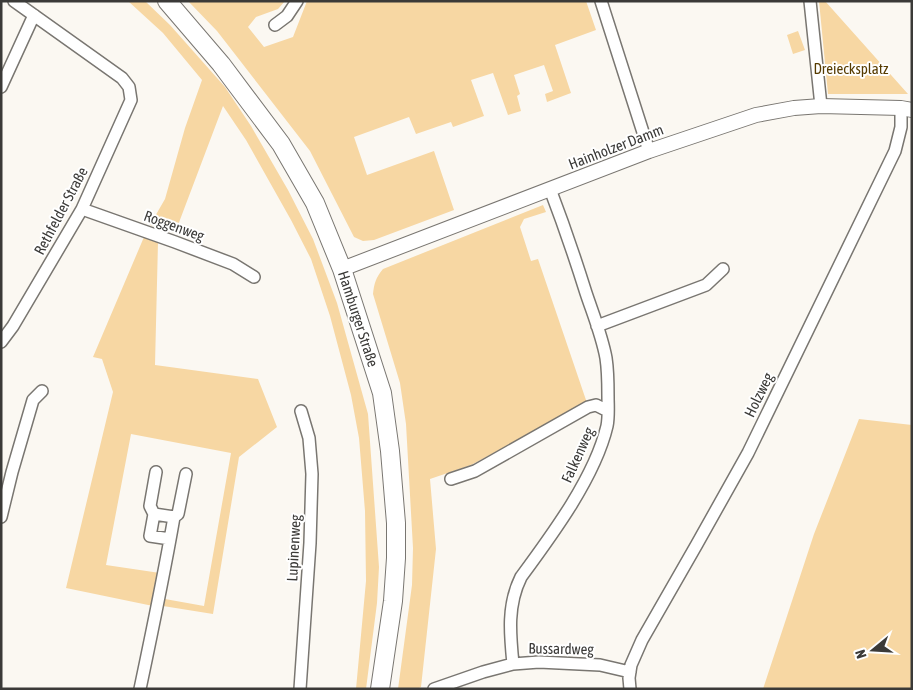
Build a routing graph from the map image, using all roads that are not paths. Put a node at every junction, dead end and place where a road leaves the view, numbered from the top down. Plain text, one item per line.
1 (14, 1) edge
2 (167, 1) edge
3 (297, 1) edge
4 (601, 1) edge
5 (810, 1) edge
6 (34, 15) junction
7 (275, 25) dead end
8 (1, 87) edge
9 (821, 106) junction
10 (906, 109) edge
11 (649, 151) junction
12 (550, 189) junction
13 (82, 209) junction
14 (342, 268) junction
15 (723, 269) dead end
16 (254, 278) dead end
17 (597, 326) junction
18 (1, 342) edge
19 (42, 391) dead end
20 (300, 411) dead end
21 (608, 411) junction
22 (1, 464) edge
23 (12, 472) junction
24 (156, 472) dead end
25 (186, 474) dead end
26 (452, 479) dead end
27 (154, 514) junction
28 (1, 517) edge
29 (174, 517) junction
30 (170, 539) junction
31 (513, 664) junction
32 (630, 672) junction
33 (140, 689) edge
34 (300, 689) edge
35 (380, 689) edge
36 (434, 689) edge
37 (630, 689) edge

1 - 6 street
2 - 14 main road, Hamburger Straße
3 - 7 street
4 - 11 street
5 - 9 street
6 - 8 street
6 - 13 street, Rethfelder Straße
9 - 10 street, Hainholzer Damm
9 - 11 street, Hainholzer Damm
10 - 32 street, Holzweg
11 - 12 street, Hainholzer Damm
12 - 14 street, Hainholzer Damm
12 - 17 street, Falkenweg
13 - 16 street, Roggenweg
13 - 18 street, Rethfelder Straße
14 - 35 main road, Hamburger Straße
15 - 17 street
17 - 21 street, Falkenweg
19 - 23 street
20 - 34 street, Lupinenweg
21 - 26 street
21 - 31 street, Falkenweg
22 - 23 street
23 - 28 street
24 - 27 street
25 - 29 street
27 - 29 street
27 - 30 street
29 - 30 street
30 - 33 street
31 - 32 street, Bussardweg
31 - 36 street, Bussardweg
32 - 37 street, Holzweg

